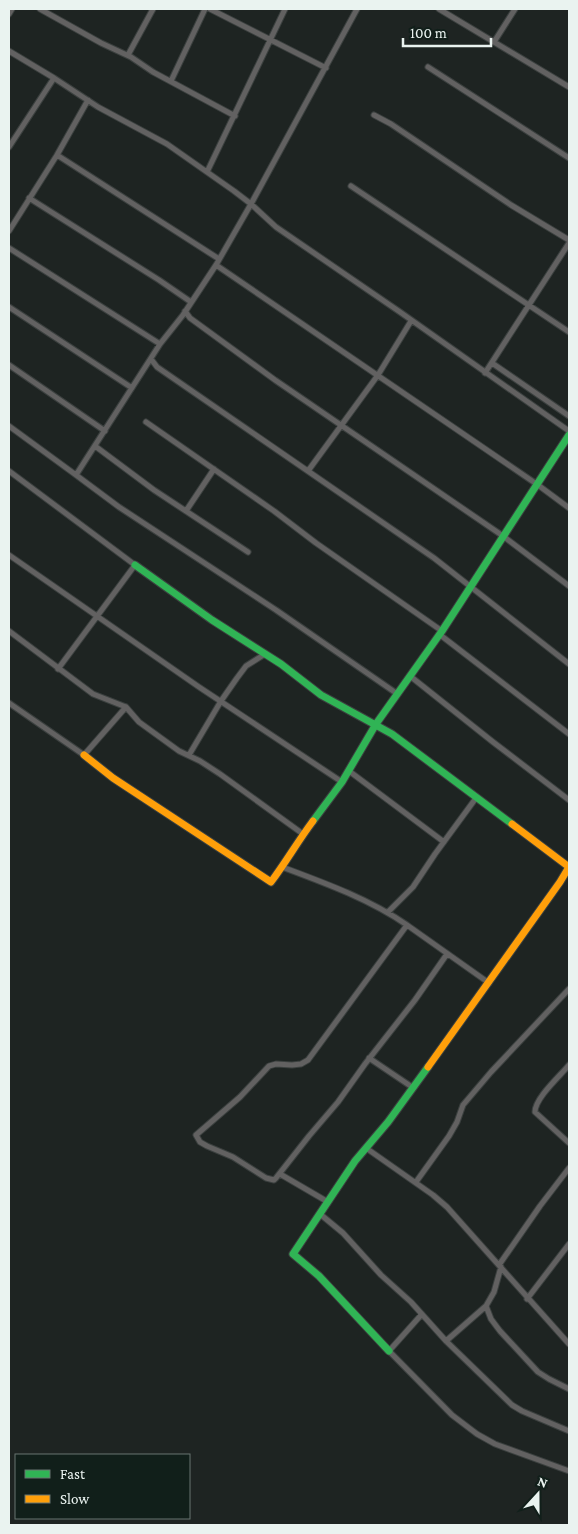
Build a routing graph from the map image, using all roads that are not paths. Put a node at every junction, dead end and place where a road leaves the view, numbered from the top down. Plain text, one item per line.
1 (12, 9) edge
2 (40, 9) edge
3 (153, 9) edge
4 (205, 9) edge
5 (210, 9) edge
6 (285, 9) edge
7 (357, 9) edge
8 (439, 9) edge
9 (515, 9) edge
10 (217, 10) edge
11 (9, 14) edge
12 (270, 39) junction
13 (494, 42) junction
14 (9, 51) edge
15 (128, 55) junction
16 (428, 67) dead end
17 (326, 68) junction
18 (54, 78) junction
19 (171, 81) junction
20 (569, 87) edge
21 (88, 100) junction
22 (374, 115) dead end
23 (235, 116) junction
24 (9, 147) edge
25 (58, 156) junction
26 (569, 158) edge
27 (207, 172) junction
28 (351, 186) dead end
29 (29, 198) junction
30 (251, 204) junction
31 (9, 230) edge
32 (569, 241) edge
33 (9, 248) edge
34 (219, 259) junction
35 (216, 265) junction
36 (191, 302) junction
37 (529, 306) junction
38 (9, 307) edge
39 (185, 311) junction
40 (411, 321) junction
41 (569, 332) edge
42 (160, 344) junction
43 (151, 359) junction
44 (492, 363) junction
45 (9, 365) edge
46 (485, 373) junction
47 (378, 376) junction
48 (132, 388) junction
49 (569, 416) edge
50 (146, 422) dead end
51 (341, 425) junction
52 (9, 426) edge
53 (104, 431) junction
54 (569, 431) edge
55 (569, 435) edge
56 (95, 446) junction
57 (214, 469) junction
58 (9, 471) edge
59 (308, 471) junction
60 (76, 475) junction
61 (538, 484) junction
62 (569, 508) edge
63 (186, 511) junction
64 (503, 536) junction
65 (248, 552) dead end
66 (9, 555) edge
67 (134, 565) junction
68 (470, 585) junction
69 (569, 586) edge
70 (97, 616) junction
71 (9, 631) edge
72 (441, 632) junction
73 (265, 654) junction
74 (569, 664) edge
75 (58, 669) junction
76 (410, 676) junction
77 (396, 694) junction
78 (221, 701) junction
79 (9, 703) edge
80 (126, 707) junction
81 (376, 724) junction
82 (569, 734) edge
83 (84, 755) junction
84 (189, 755) junction
85 (349, 771) junction
86 (342, 782) junction
87 (476, 798) junction
88 (569, 800) edge
89 (303, 834) junction
90 (444, 842) junction
91 (569, 867) edge
92 (282, 868) junction
93 (388, 912) junction
94 (407, 925) junction
95 (447, 954) junction
96 (489, 983) junction
97 (569, 989) edge
98 (369, 1058) junction
99 (569, 1065) edge
100 (412, 1087) junction
101 (569, 1143) edge
102 (366, 1148) junction
103 (569, 1168) edge
104 (280, 1174) junction
105 (416, 1182) junction
106 (328, 1202) junction
107 (320, 1214) junction
108 (569, 1244) edge
109 (500, 1266) junction
110 (527, 1299) junction
111 (486, 1306) junction
112 (422, 1314) junction
113 (446, 1341) junction
114 (569, 1344) edge
115 (389, 1351) junction
116 (569, 1389) edge
117 (569, 1431) edge
118 (569, 1471) edge

1 - 11 street
2 - 15 street
3 - 15 street
4 - 19 street
5 - 10 street
6 - 12 street
7 - 17 street
8 - 13 street
9 - 13 street
10 - 12 street
12 - 17 street
12 - 23 street
13 - 20 street
14 - 18 street
15 - 19 street
16 - 26 street
17 - 30 street
18 - 21 street
18 - 24 street
19 - 23 street
21 - 25 street
21 - 27 street
22 - 32 street
23 - 27 street
25 - 29 street
25 - 34 street
27 - 30 street
28 - 37 street
29 - 31 street
29 - 36 street
30 - 34 street
30 - 40 street
32 - 37 street
33 - 42 street
34 - 35 street
35 - 36 street
35 - 47 street
36 - 39 street
37 - 41 street
37 - 44 street
38 - 48 street
39 - 42 street
39 - 51 street
40 - 46 street
40 - 47 street
42 - 43 street
43 - 48 street
43 - 59 street
44 - 46 street
44 - 49 street
45 - 53 street
46 - 54 street
47 - 51 street
47 - 61 street
48 - 53 street
50 - 57 street
51 - 59 street
51 - 64 street
52 - 60 street
53 - 56 street
55 - 61 street
56 - 60 street
56 - 63 street
57 - 63 street
57 - 72 street
58 - 67 street
59 - 68 street
60 - 77 street
61 - 62 street
61 - 64 street
63 - 65 street
64 - 68 street
64 - 69 street
66 - 70 street
67 - 70 street
67 - 73 street
68 - 72 street
68 - 74 street
70 - 75 street
70 - 78 street
71 - 75 street
72 - 76 street
72 - 82 street
73 - 78 street
73 - 81 street
75 - 80 street
76 - 77 street
76 - 88 street
77 - 81 street
78 - 84 street
78 - 86 street
79 - 83 street
80 - 83 street
80 - 84 street
81 - 85 street
81 - 87 street
83 - 92 street
84 - 89 street
85 - 86 street
85 - 90 street
86 - 89 street
87 - 90 street
87 - 91 street
89 - 92 street
90 - 93 street
91 - 96 street
92 - 93 street
93 - 94 street
94 - 95 street
94 - 104 street
95 - 96 street
95 - 98 street
96 - 100 street
97 - 105 street
98 - 100 street
98 - 104 street
99 - 101 street
100 - 102 street
102 - 105 street
102 - 106 street
103 - 109 street
104 - 106 street
105 - 109 street
106 - 107 street
107 - 112 street
107 - 115 street
108 - 110 street
109 - 110 street
109 - 111 street
110 - 114 street
111 - 113 street
111 - 116 street
112 - 113 street
112 - 115 street
113 - 117 street
115 - 118 street

